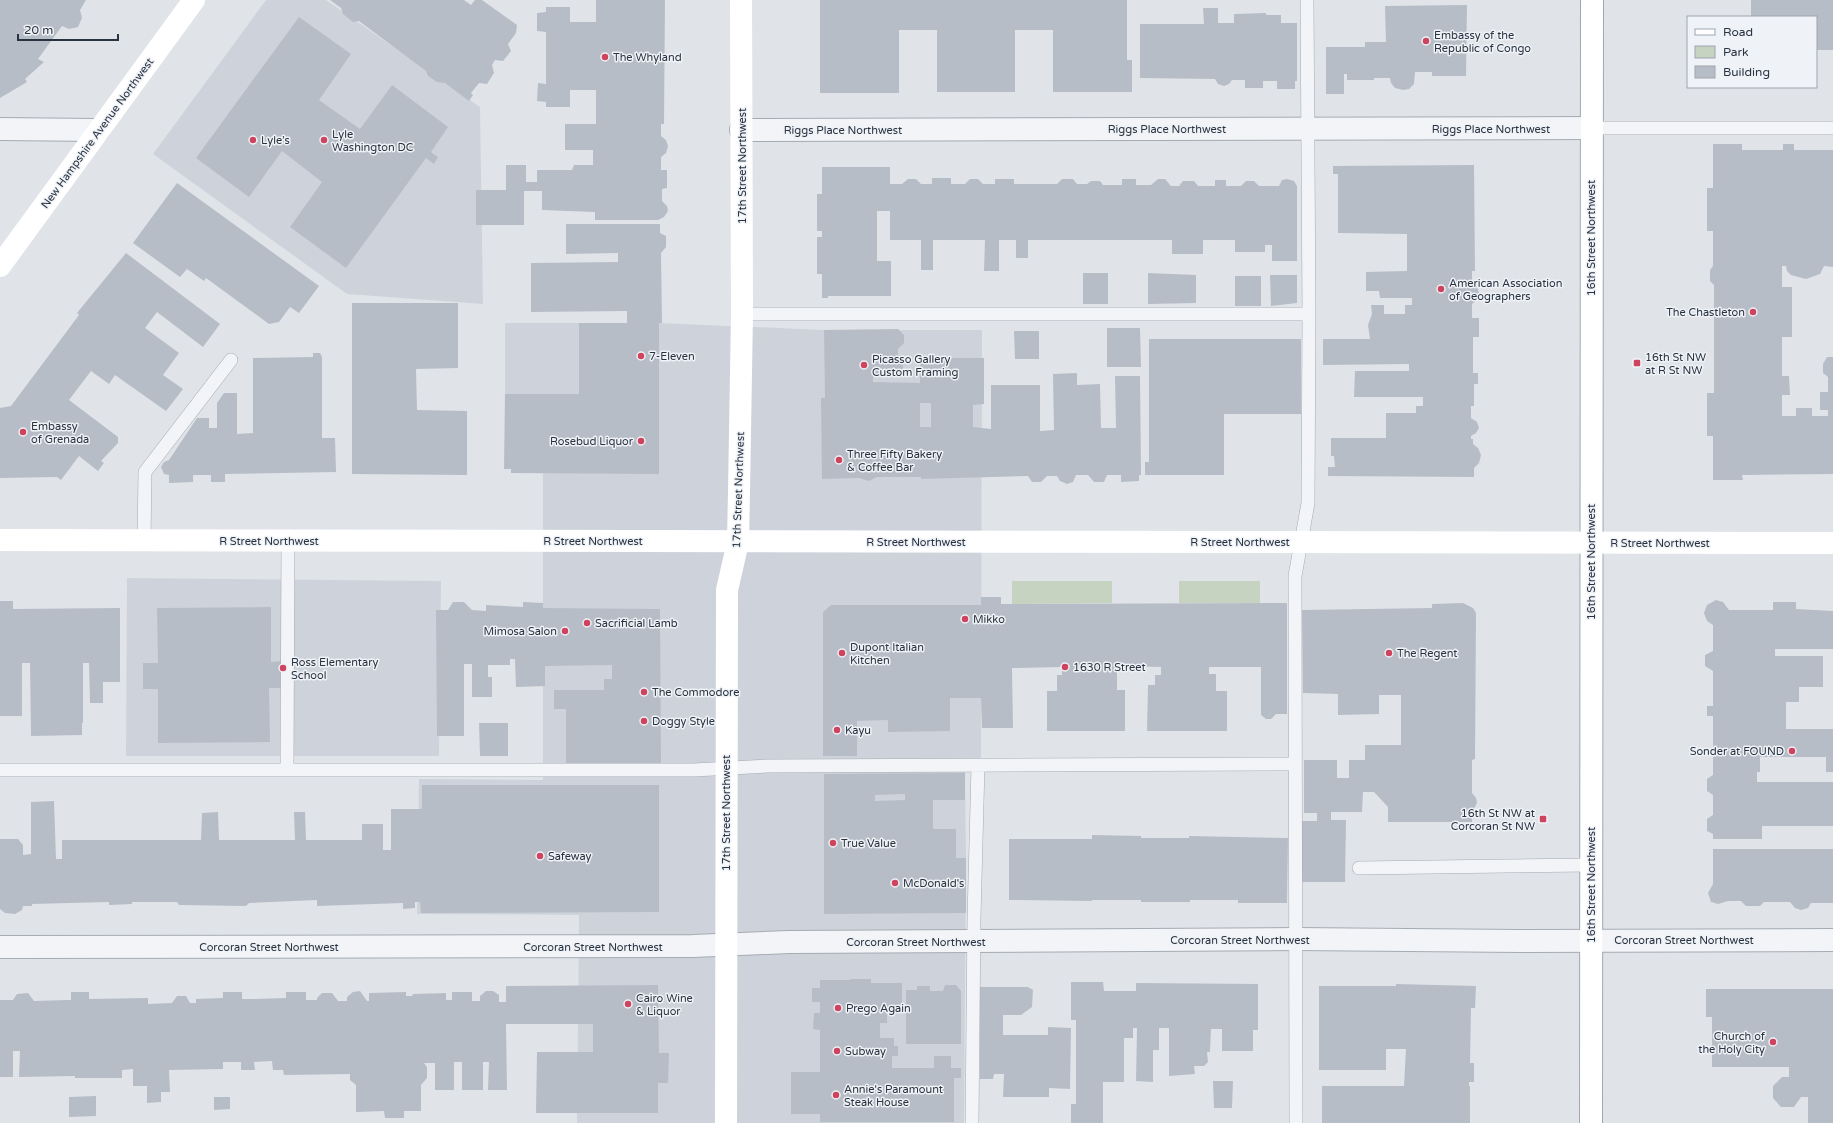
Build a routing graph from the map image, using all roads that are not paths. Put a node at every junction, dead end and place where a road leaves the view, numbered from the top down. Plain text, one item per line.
1 (194, 0) edge
2 (741, 0) edge
3 (1308, 0) edge
4 (1592, 0) edge
5 (1309, 128) junction
6 (1592, 128) junction
7 (1833, 128) edge
8 (0, 129) edge
9 (98, 130) junction
10 (742, 130) junction
11 (0, 266) edge
12 (742, 314) junction
13 (1309, 314) junction
14 (231, 360) dead end
15 (0, 540) edge
16 (144, 541) junction
17 (288, 541) junction
18 (738, 542) junction
19 (1302, 542) junction
20 (1591, 543) junction
21 (1833, 543) edge
22 (1294, 764) junction
23 (978, 766) junction
24 (726, 769) junction
25 (0, 770) edge
26 (287, 770) junction
27 (1590, 865) junction
28 (1359, 868) dead end
29 (1296, 939) junction
30 (1833, 940) edge
31 (1591, 941) junction
32 (974, 942) junction
33 (726, 945) junction
34 (0, 947) edge
35 (726, 1123) edge
36 (972, 1123) edge
37 (1296, 1123) edge
38 (1591, 1123) edge

1 - 9 main road, New Hampshire Avenue Northwest
2 - 10 main road, 17th Street Northwest
3 - 5 lane
4 - 6 main road, 16th Street Northwest
5 - 6 street, Riggs Place Northwest
5 - 10 street, Riggs Place Northwest
5 - 13 lane
6 - 7 lane
6 - 20 main road, 16th Street Northwest
8 - 9 street
9 - 11 main road, New Hampshire Avenue Northwest
10 - 12 main road, 17th Street Northwest
12 - 13 lane
12 - 18 main road, 17th Street Northwest
13 - 19 lane
14 - 16 lane
15 - 16 main road, R Street Northwest
16 - 17 main road, R Street Northwest
17 - 18 main road, R Street Northwest
17 - 26 lane
18 - 19 main road, R Street Northwest
18 - 24 main road, 17th Street Northwest
19 - 20 main road, R Street Northwest
19 - 22 lane
20 - 21 main road, R Street Northwest
20 - 27 main road, 16th Street Northwest
22 - 23 lane
22 - 29 lane
23 - 24 lane
23 - 32 lane
24 - 26 lane
24 - 33 main road, 17th Street Northwest
25 - 26 lane
27 - 28 lane
27 - 31 main road, 16th Street Northwest
29 - 31 street, Corcoran Street Northwest
29 - 32 street, Corcoran Street Northwest
29 - 37 lane
30 - 31 street, Corcoran Street Northwest
31 - 38 main road, 16th Street Northwest
32 - 33 street, Corcoran Street Northwest
32 - 36 lane
33 - 34 street, Corcoran Street Northwest
33 - 35 main road, 17th Street Northwest

